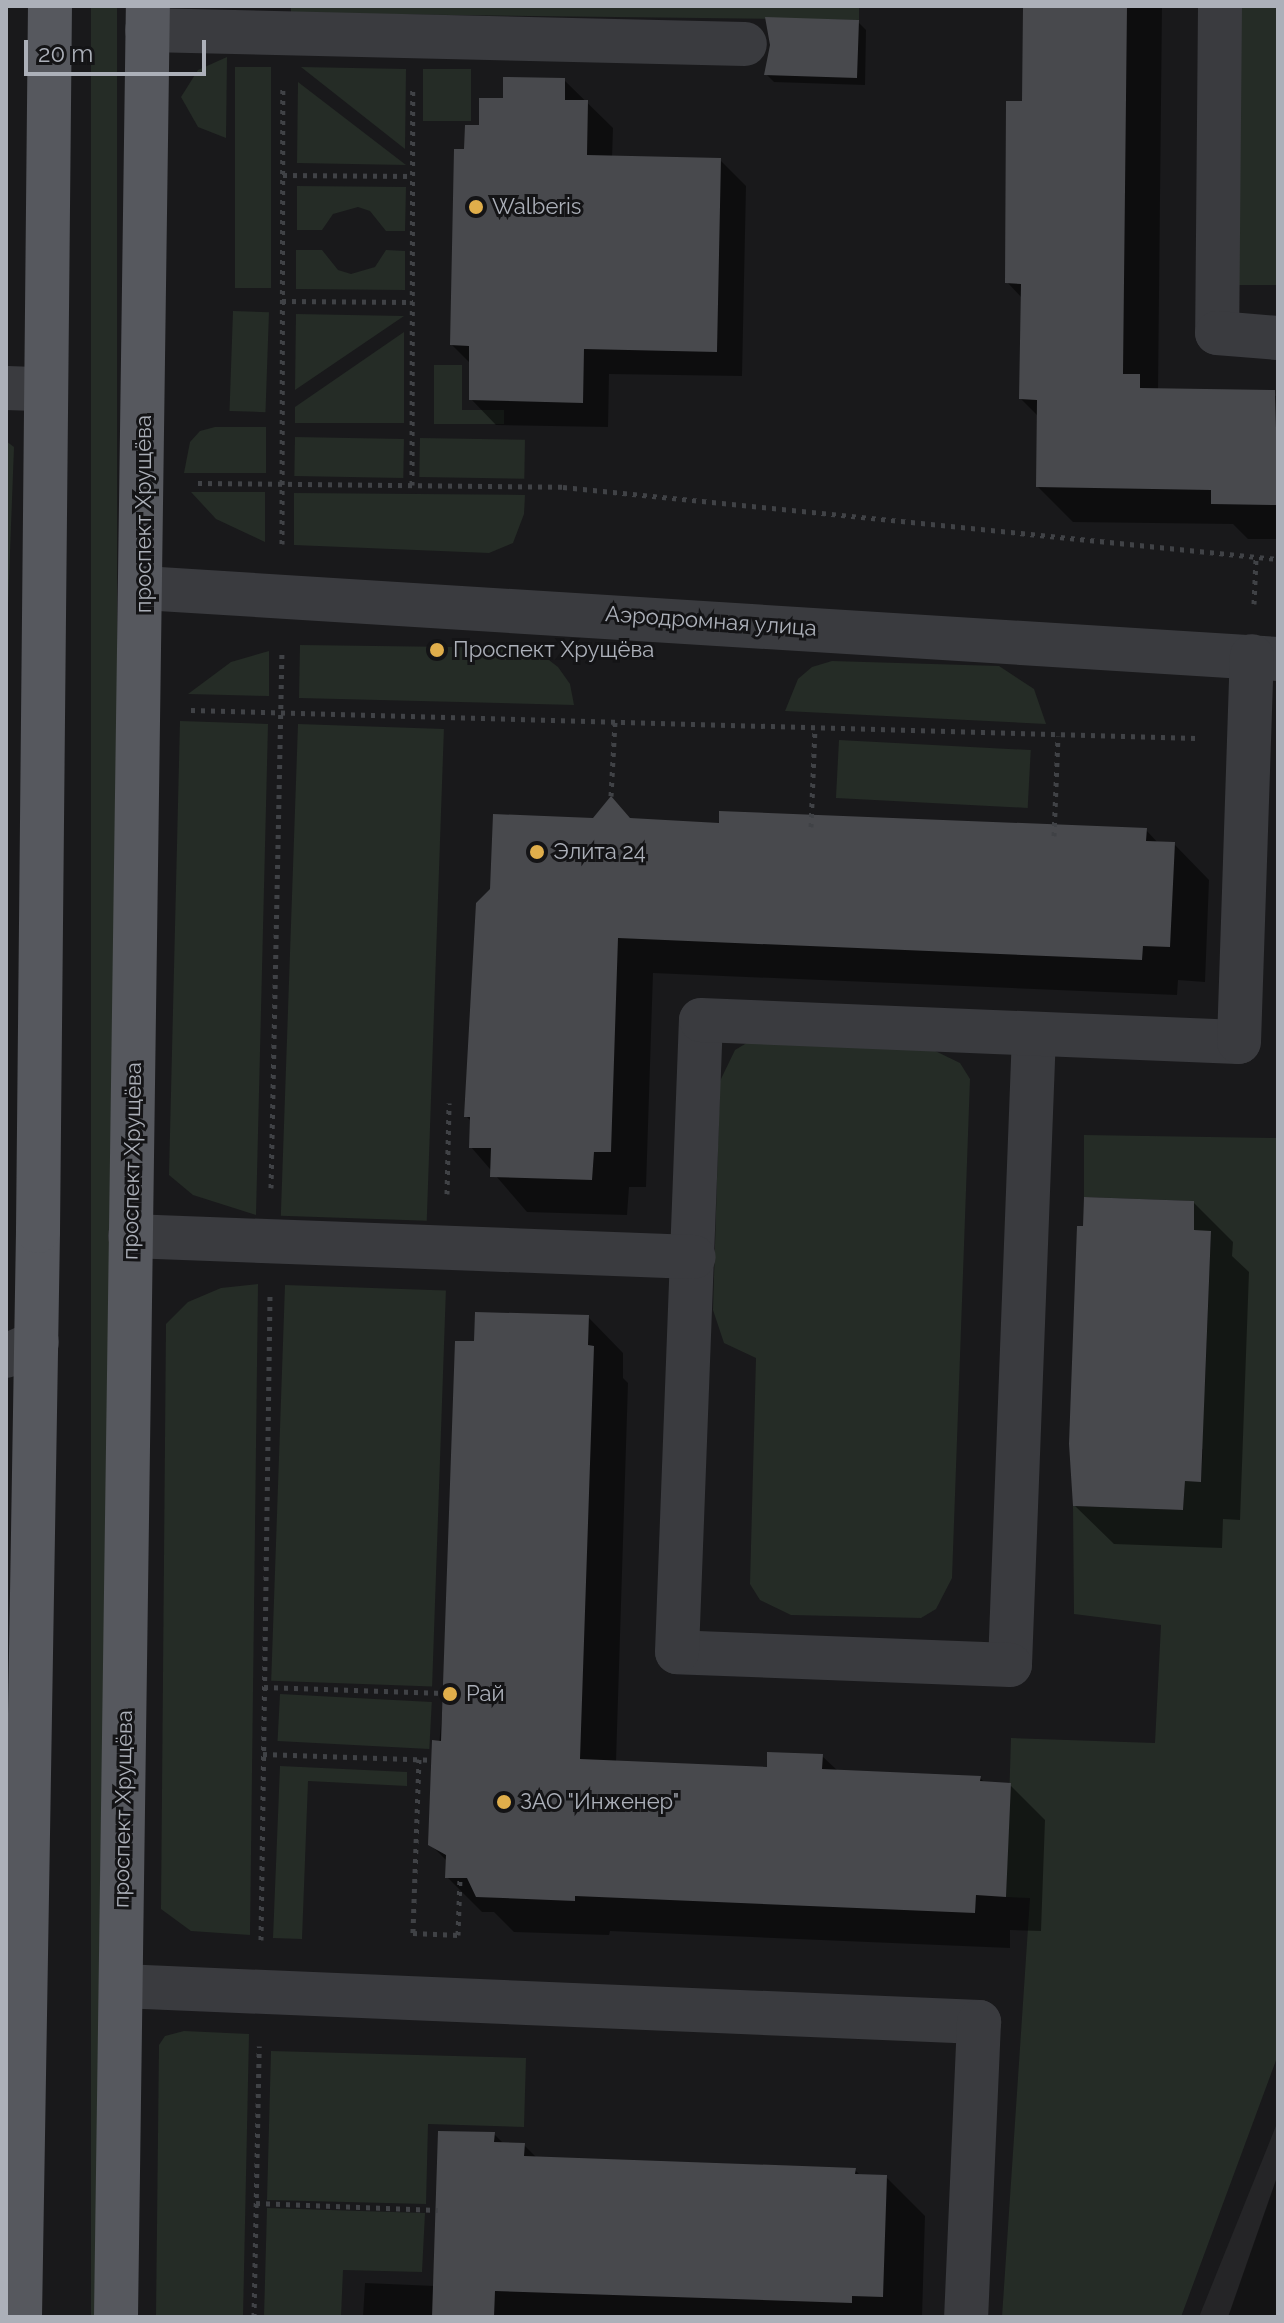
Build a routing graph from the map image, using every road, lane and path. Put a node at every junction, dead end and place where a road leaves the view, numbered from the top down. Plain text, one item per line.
1 (50, 6) edge
2 (1220, 6) edge
3 (148, 18) edge
4 (284, 33) junction
5 (414, 36) junction
6 (745, 44) dead end
7 (283, 175) junction
8 (413, 176) junction
9 (282, 301) junction
10 (413, 302) junction
11 (1278, 338) edge
12 (25, 389) edge
13 (198, 483) dead end
14 (281, 483) junction
15 (412, 485) junction
16 (1278, 559) edge
17 (143, 588) junction
18 (282, 597) junction
19 (1265, 658) edge
20 (141, 709) junction
21 (281, 710) junction
22 (615, 721) junction
23 (815, 728) junction
24 (1058, 736) junction
25 (1249, 739) junction
26 (611, 796) dead end
27 (811, 827) dead end
28 (1054, 836) dead end
29 (1034, 1034) junction
30 (449, 1103) dead end
31 (130, 1236) junction
32 (270, 1241) junction
33 (445, 1246) junction
34 (694, 1257) junction
35 (21, 1349) edge
36 (20, 1495) edge
37 (264, 1687) junction
38 (444, 1693) dead end
39 (263, 1754) junction
40 (419, 1759) junction
41 (431, 1760) dead end
42 (460, 1878) dead end
43 (121, 1986) junction
44 (261, 1992) junction
45 (275, 2042) dead end
46 (256, 2203) junction
47 (438, 2210) dead end
48 (20, 2317) edge
49 (116, 2317) edge
50 (254, 2317) edge
51 (966, 2317) edge

1 - 12 main road
2 - 11 street
3 - 4 street
3 - 17 main road, проспект Хрущёва
4 - 5 street
4 - 7 path
5 - 6 street
5 - 8 path
7 - 8 path
7 - 9 path
8 - 10 path
9 - 10 path
9 - 14 path
10 - 15 path
12 - 35 main road
13 - 14 path
14 - 15 path
14 - 18 path
15 - 16 path
17 - 18 street, Аэродромная улица
17 - 20 main road, проспект Хрущёва
18 - 19 street, Аэродромная улица
18 - 21 path
19 - 25 street
20 - 21 path
20 - 31 main road, проспект Хрущёва
21 - 22 path
21 - 32 path
22 - 23 path
22 - 26 path
23 - 24 path
23 - 27 path
24 - 25 path
24 - 28 path
25 - 29 street
29 - 34 street
29 - 34 street
30 - 33 path
31 - 32 street
31 - 43 main road, проспект Хрущёва
32 - 33 street
32 - 37 path
33 - 34 street
35 - 36 main road
36 - 48 main road
37 - 38 path
37 - 39 path
39 - 40 path
39 - 44 path
40 - 41 path
40 - 42 path
43 - 44 street
43 - 49 main road, проспект Хрущёва
44 - 51 street
45 - 46 path
46 - 47 path
46 - 50 path

